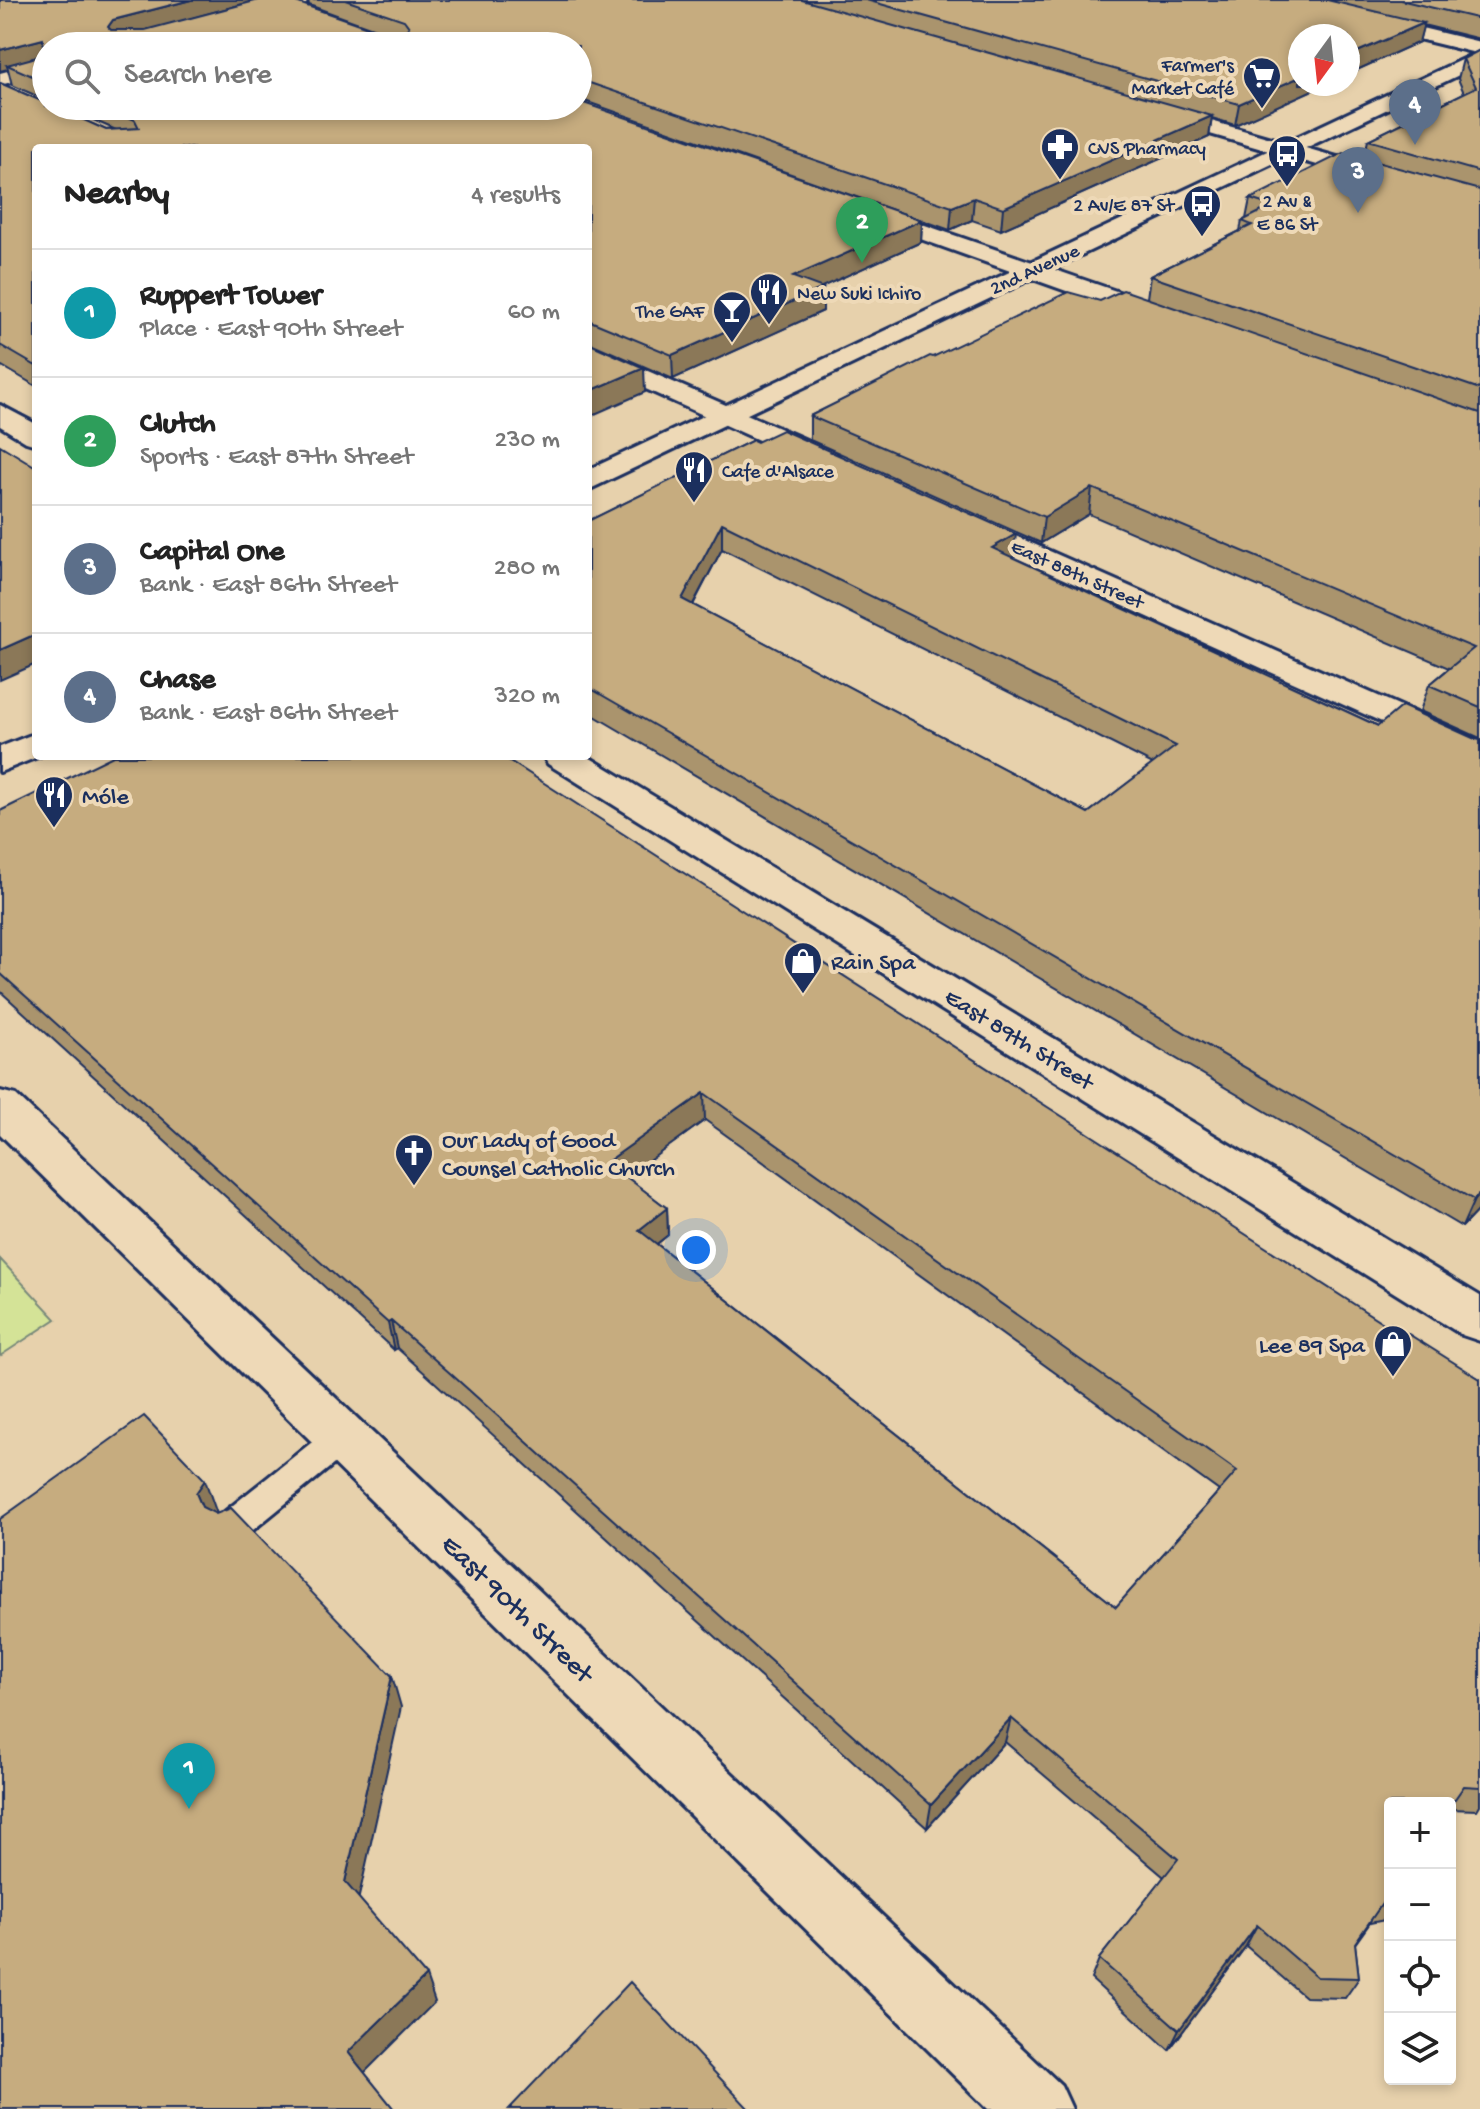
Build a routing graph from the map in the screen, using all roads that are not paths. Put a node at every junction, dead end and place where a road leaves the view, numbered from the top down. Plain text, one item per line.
1 (1282, 0) edge
2 (282, 2) edge
3 (315, 17) edge
4 (175, 32) edge
5 (1480, 48) edge
6 (1480, 57) edge
7 (32, 71) edge
8 (0, 79) edge
9 (1132, 105) edge
10 (1286, 150) junction
11 (847, 205) edge
12 (1480, 205) edge
13 (1030, 270) junction
14 (1195, 328) edge
15 (592, 355) edge
16 (0, 414) edge
17 (726, 415) junction
18 (32, 434) edge
19 (856, 473) edge
20 (592, 479) edge
21 (929, 506) edge
22 (32, 746) edge
23 (1480, 755) edge
24 (568, 760) edge
25 (0, 761) edge
26 (0, 1107) edge
27 (1480, 1321) edge
28 (343, 1437) junction
29 (230, 1528) edge
30 (1037, 2109) edge

1 - 5 street
2 - 3 street
2 - 4 street
6 - 10 street, 2nd Avenue
7 - 8 street
9 - 10 street
10 - 12 street
10 - 13 street, 2nd Avenue
11 - 13 street
13 - 14 street
13 - 17 street, 2nd Avenue
15 - 17 street
16 - 18 street
17 - 19 street
17 - 20 street, 2nd Avenue
21 - 23 street, East 88th Street
22 - 25 street
24 - 27 street, East 89th Street
26 - 28 street, East 90th Street
28 - 29 lane
28 - 30 street, East 90th Street

